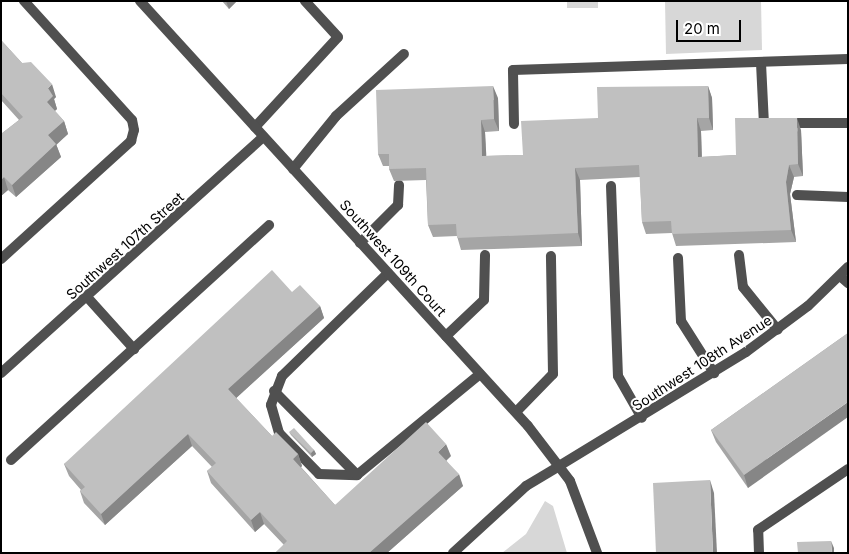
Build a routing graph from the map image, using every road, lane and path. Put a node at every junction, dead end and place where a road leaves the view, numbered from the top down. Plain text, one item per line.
1 (24, 1) edge
2 (140, 1) edge
3 (304, 1) edge
4 (404, 54) dead end
5 (848, 59) edge
6 (761, 63) junction
7 (798, 123) edge
8 (848, 123) edge
9 (514, 124) dead end
10 (764, 125) edge
11 (255, 127) junction
12 (264, 137) junction
13 (293, 168) junction
14 (399, 185) edge
15 (612, 186) edge
16 (797, 195) dead end
17 (848, 198) edge
18 (269, 225) dead end
19 (360, 243) junction
20 (485, 254) edge
21 (740, 255) dead end
22 (551, 256) dead end
23 (678, 258) dead end
24 (1, 259) edge
25 (848, 267) edge
26 (388, 273) junction
27 (844, 279) edge
28 (88, 298) junction
29 (778, 330) junction
30 (446, 336) junction
31 (134, 349) junction
32 (1, 373) edge
33 (714, 373) junction
34 (480, 374) junction
35 (274, 391) junction
36 (516, 412) junction
37 (642, 418) junction
38 (11, 460) dead end
39 (559, 466) junction
40 (848, 469) edge
41 (357, 474) junction
42 (453, 553) edge
43 (597, 553) edge
44 (759, 553) edge

1 - 24 street
2 - 11 street, Southwest 109th Court
3 - 11 street
4 - 13 street
5 - 6 street
6 - 9 street
6 - 10 street
7 - 8 street
11 - 12 street, Southwest 109th Court
12 - 13 street, Southwest 109th Court
12 - 28 street, Southwest 107th Street
13 - 19 street, Southwest 109th Court
14 - 19 street
15 - 37 street
16 - 17 street
18 - 31 street
19 - 26 street, Southwest 109th Court
20 - 30 street
21 - 29 street
22 - 36 street
23 - 33 street
25 - 27 street, Southwest 108th Avenue
26 - 30 street, Southwest 109th Court
26 - 35 street
27 - 29 street, Southwest 108th Avenue
28 - 31 street
28 - 32 street, Southwest 107th Street
29 - 33 street, Southwest 108th Avenue
30 - 34 street, Southwest 109th Court
31 - 38 street
33 - 37 street, Southwest 108th Avenue
34 - 36 street, Southwest 109th Court
34 - 41 street
35 - 41 street
35 - 41 street
36 - 39 street, Southwest 109th Court
37 - 39 street, Southwest 108th Avenue
39 - 42 street, Southwest 108th Avenue
39 - 43 street, Southwest 109th Court
40 - 44 street

